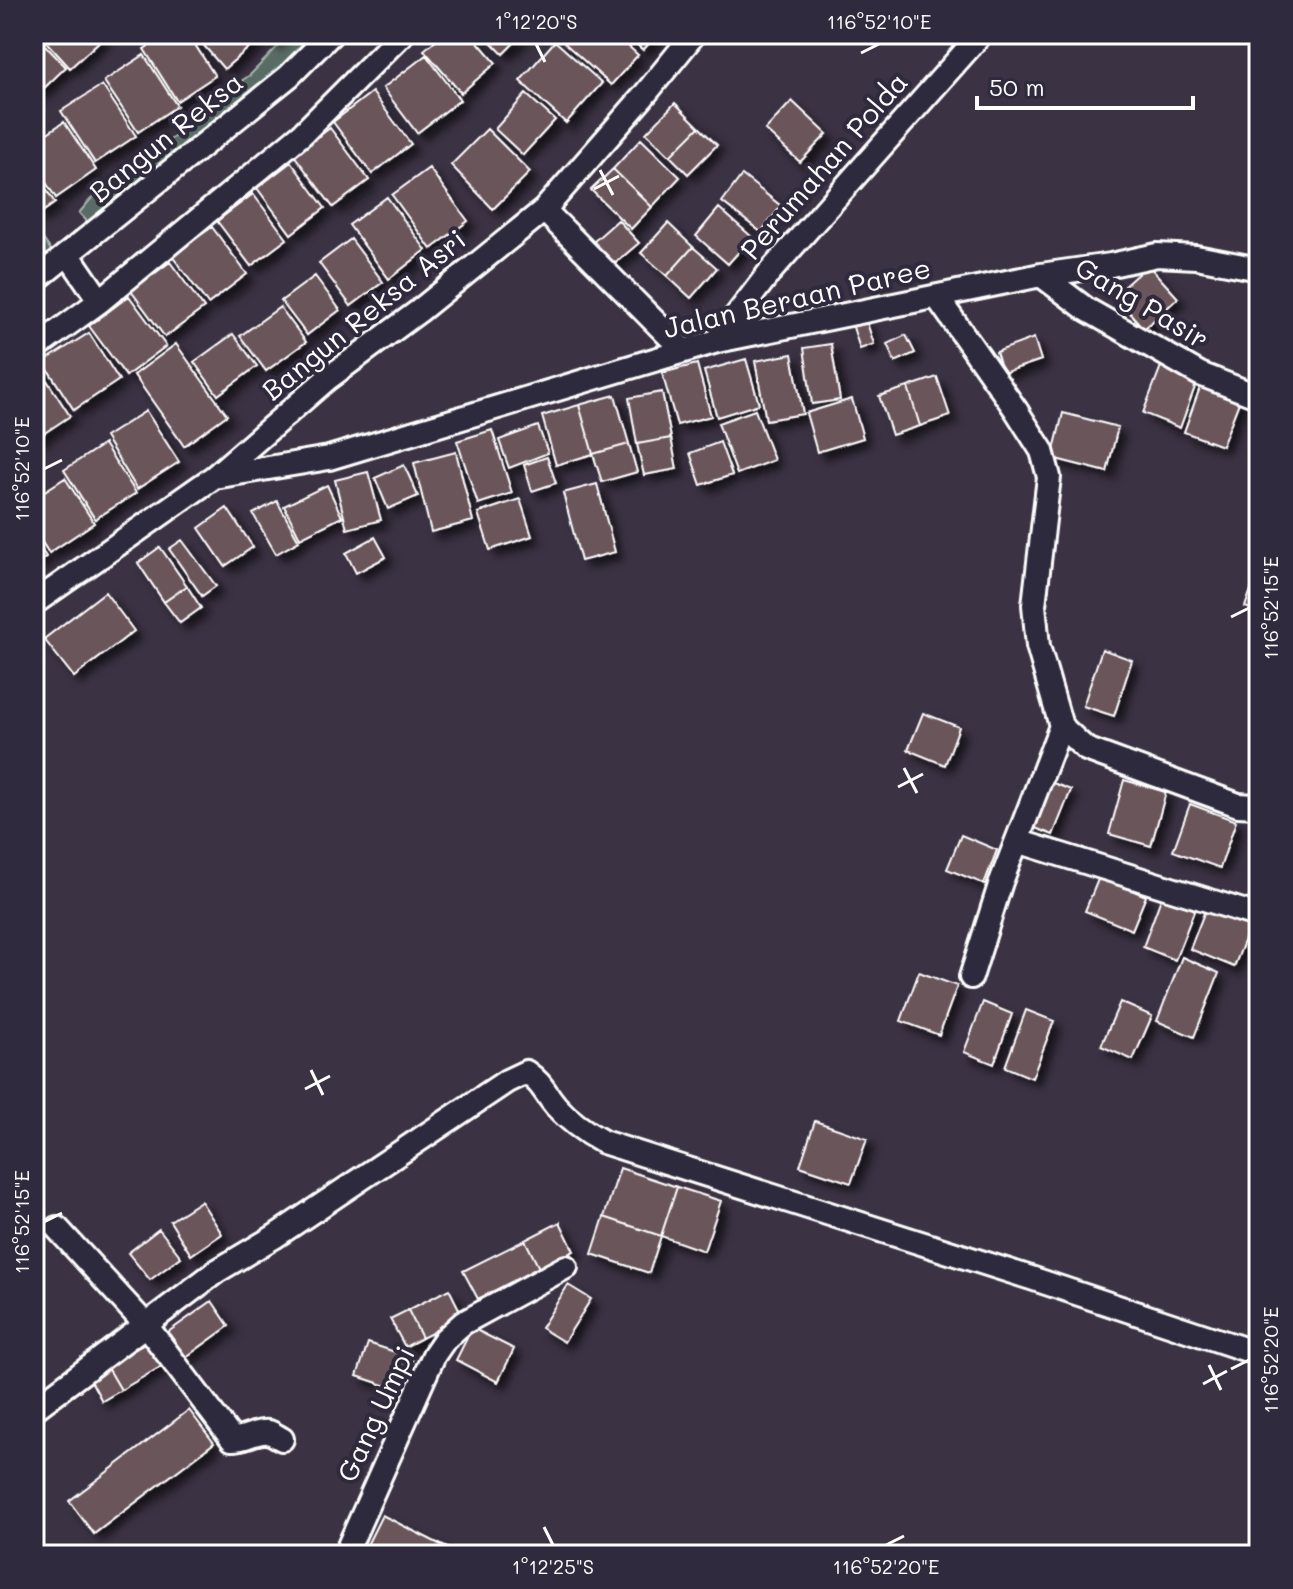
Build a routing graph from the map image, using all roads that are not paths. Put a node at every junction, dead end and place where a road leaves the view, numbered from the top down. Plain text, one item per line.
1 (331, 34) edge
2 (402, 34) edge
3 (694, 34) edge
4 (981, 34) edge
5 (544, 210) junction
6 (68, 254) junction
7 (1259, 269) edge
8 (1041, 275) junction
9 (34, 281) edge
10 (937, 297) junction
11 (100, 301) junction
12 (717, 341) junction
13 (34, 349) edge
14 (684, 351) junction
15 (1259, 397) edge
16 (214, 477) junction
17 (34, 603) edge
18 (1061, 726) junction
19 (1259, 805) edge
20 (1017, 841) junction
21 (1259, 916) edge
22 (971, 977) dead end
23 (57, 1228) dead end
24 (566, 1267) dead end
25 (145, 1324) junction
26 (1259, 1354) edge
27 (34, 1409) edge
28 (282, 1439) dead end
29 (345, 1555) edge

1 - 6 street, Bangun Reksa
2 - 11 street
3 - 5 street, Bangun Reksa Asri
4 - 12 street, Perumahan Polda
5 - 14 street
5 - 16 street, Bangun Reksa Asri
6 - 9 street, Bangun Reksa
6 - 11 street
7 - 8 street, Jalan Beraan Paree
8 - 10 street, Jalan Beraan Paree
8 - 15 street, Gang Pasir
10 - 12 street, Jalan Beraan Paree
10 - 18 street
11 - 13 street
12 - 14 street, Jalan Beraan Paree
14 - 16 street, Jalan Beraan Paree
16 - 17 street, Bangun Reksa Asri
18 - 19 street
18 - 20 street
20 - 21 street
20 - 22 street
23 - 25 street
24 - 29 street, Gang Umpi
25 - 26 street
25 - 27 street
25 - 28 street

